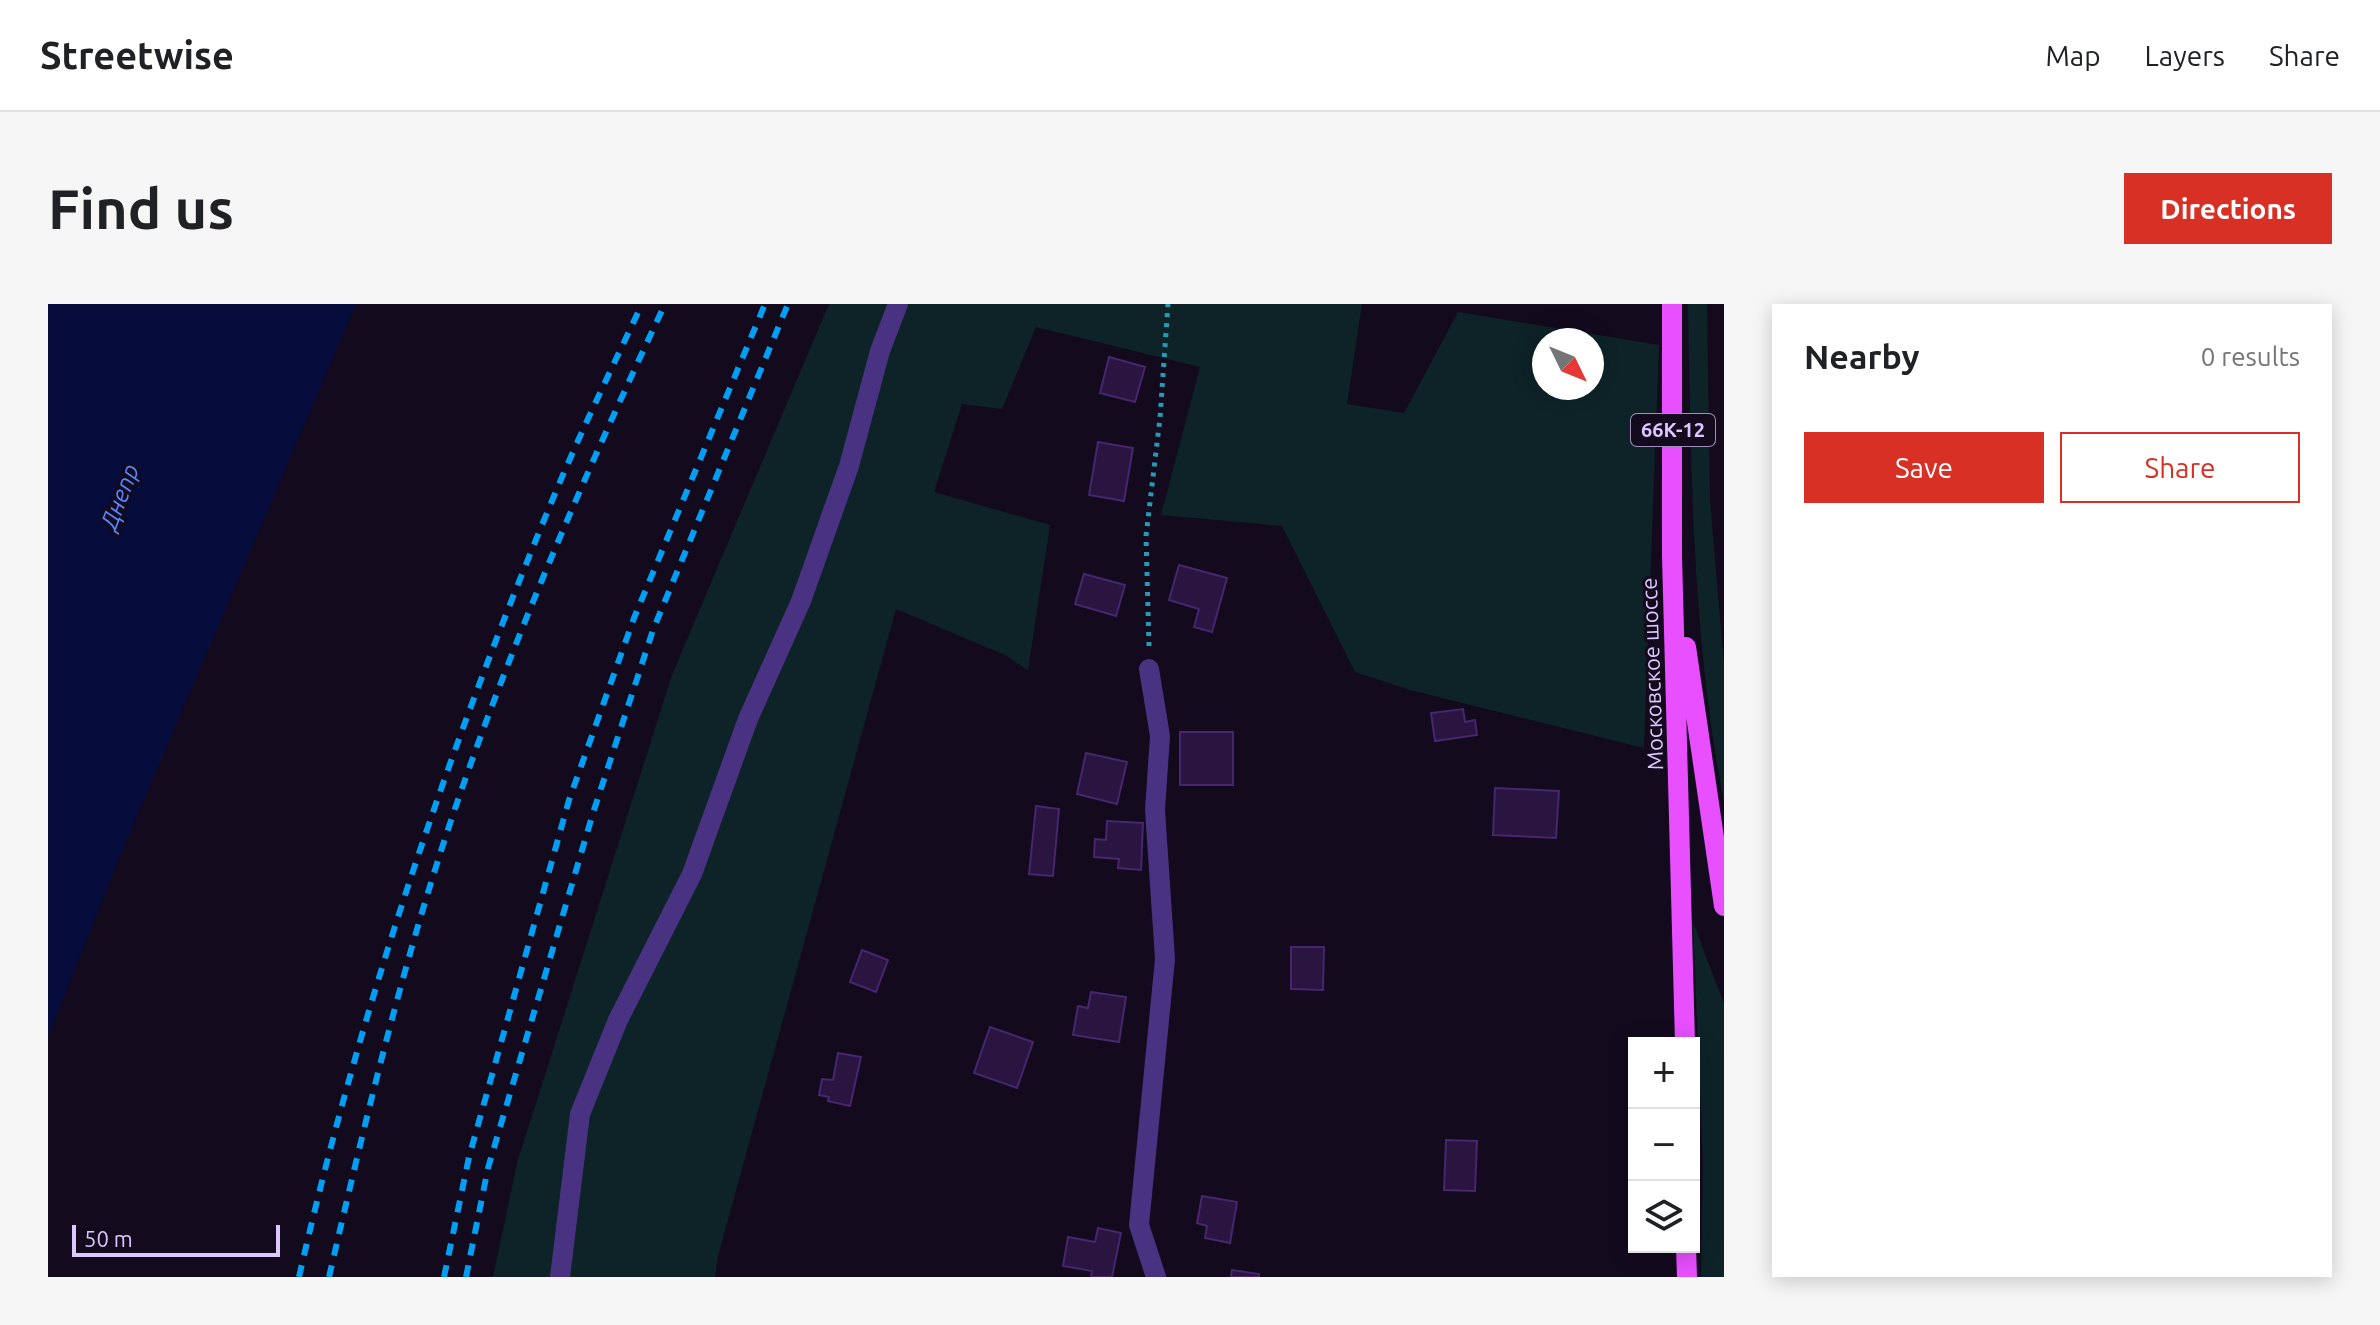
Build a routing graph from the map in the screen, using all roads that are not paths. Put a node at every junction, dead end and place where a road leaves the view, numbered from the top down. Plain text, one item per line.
1 (898, 304) edge
2 (1672, 304) edge
3 (1672, 556) junction
4 (1149, 669) road end
5 (1724, 906) edge
6 (1685, 1037) edge
7 (1686, 1253) edge
8 (560, 1277) edge
9 (1156, 1277) edge
10 (1687, 1277) edge

1 - 8 street
2 - 3 main road, Московское шоссе / 66К-12
3 - 5 main road
3 - 6 main road, Московское шоссе / 66К-12
4 - 9 street
7 - 10 main road

